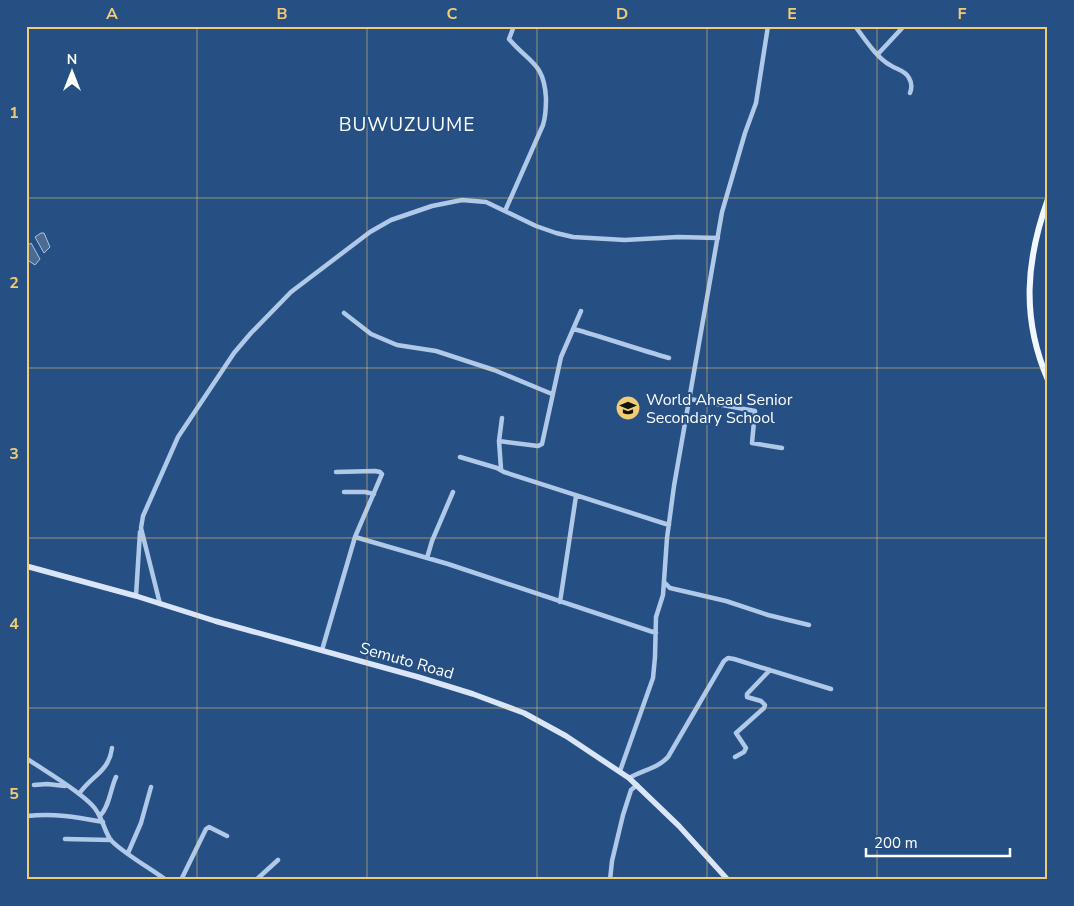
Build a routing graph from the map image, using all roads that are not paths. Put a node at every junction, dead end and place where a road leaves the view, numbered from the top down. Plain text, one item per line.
1 (514, 26) edge
2 (768, 26) edge
3 (855, 26) edge
4 (904, 26) edge
5 (878, 54) junction
6 (910, 93) dead end
7 (1048, 198) edge
8 (505, 211) junction
9 (718, 238) junction
10 (581, 311) dead end
11 (344, 313) dead end
12 (574, 329) junction
13 (669, 358) dead end
14 (1048, 380) edge
15 (552, 394) junction
16 (690, 398) junction
17 (502, 418) dead end
18 (499, 441) junction
19 (782, 448) dead end
20 (460, 457) dead end
21 (501, 469) junction
22 (336, 472) dead end
23 (344, 492) dead end
24 (453, 492) dead end
25 (374, 494) junction
26 (576, 496) junction
27 (669, 525) junction
28 (141, 528) junction
29 (355, 537) junction
30 (427, 558) junction
31 (26, 566) edge
32 (664, 582) junction
33 (136, 596) junction
34 (560, 602) junction
35 (160, 604) junction
36 (809, 625) dead end
37 (656, 633) junction
38 (322, 650) junction
39 (770, 670) junction
40 (830, 689) dead end
41 (112, 748) dead end
42 (735, 757) dead end
43 (26, 758) edge
44 (620, 771) junction
45 (116, 777) dead end
46 (629, 778) junction
47 (34, 785) dead end
48 (637, 785) junction
49 (68, 786) junction
50 (151, 786) dead end
51 (79, 794) junction
52 (28, 816) dead end
53 (100, 816) junction
54 (103, 822) junction
55 (227, 836) dead end
56 (65, 839) dead end
57 (111, 840) junction
58 (128, 853) junction
59 (278, 860) dead end
60 (166, 880) edge
61 (181, 880) edge
62 (256, 880) edge
63 (610, 880) edge
64 (728, 880) edge

1 - 8 street
2 - 9 street
3 - 5 street
4 - 5 street
5 - 6 street
7 - 14 main road
8 - 9 street
8 - 28 street
9 - 16 street
10 - 12 street
11 - 15 street
12 - 13 street
12 - 15 street
15 - 18 street
16 - 19 street
16 - 27 street
17 - 18 street
18 - 21 street
20 - 21 street
21 - 26 street
22 - 25 street
23 - 25 street
24 - 30 street
25 - 29 street
26 - 27 street
26 - 34 street
27 - 32 street
28 - 33 street
28 - 35 street
29 - 30 street
29 - 38 street
30 - 34 street
31 - 33 main road, Semuto Road
32 - 36 street
32 - 37 street
33 - 35 main road, Semuto Road
34 - 37 street
35 - 38 main road, Semuto Road
37 - 44 street
38 - 44 main road, Semuto Road
39 - 40 street
39 - 42 street
39 - 46 street
41 - 51 street
43 - 49 street
44 - 46 main road, Semuto Road
45 - 53 street
46 - 48 main road, Semuto Road
47 - 49 street
48 - 63 street
48 - 64 main road, Semuto Road
49 - 51 street
50 - 58 street
51 - 53 street
52 - 54 street
53 - 54 street
54 - 57 street
55 - 61 street
56 - 57 street
57 - 58 street
58 - 60 street
59 - 62 street

